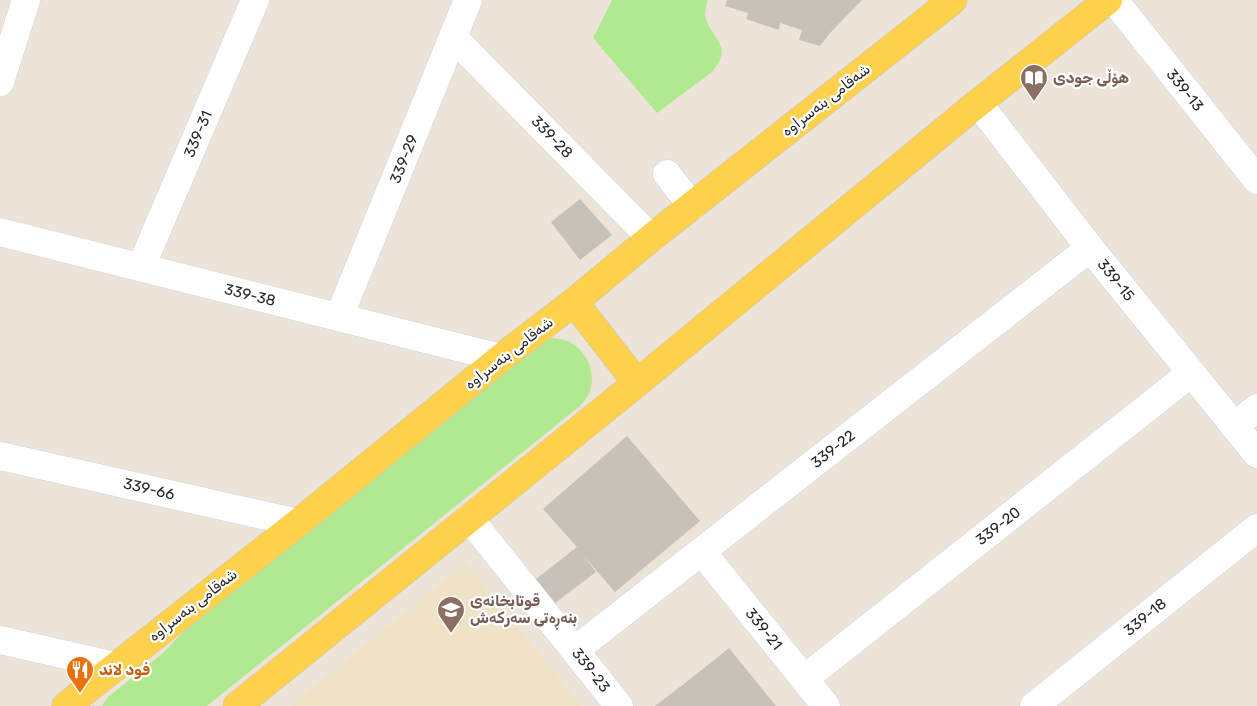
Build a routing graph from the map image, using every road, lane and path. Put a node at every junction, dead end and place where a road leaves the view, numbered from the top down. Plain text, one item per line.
1 (26, 0) edge
2 (255, 0) edge
3 (468, 0) edge
4 (952, 0) edge
5 (1108, 0) edge
6 (1114, 0) edge
7 (8, 29) edge
8 (454, 36) junction
9 (0, 82) edge
10 (978, 103) junction
11 (667, 174) dead end
12 (1257, 180) edge
13 (692, 206) junction
14 (0, 232) edge
15 (651, 238) junction
16 (1090, 248) junction
17 (141, 267) junction
18 (574, 302) junction
19 (339, 317) junction
20 (500, 358) junction
21 (1191, 372) junction
22 (637, 383) junction
23 (1257, 408) edge
24 (1234, 426) junction
25 (1257, 454) edge
26 (0, 456) edge
27 (469, 518) junction
28 (298, 522) junction
29 (1257, 528) edge
30 (702, 552) junction
31 (0, 640) edge
32 (575, 650) junction
33 (116, 666) junction
34 (804, 679) junction
35 (86, 695) edge
36 (66, 706) edge
37 (237, 706) edge
38 (619, 706) edge
39 (826, 706) edge
40 (1034, 706) edge

1 - 7 street
2 - 17 street, 339-31
3 - 8 street, 339-29
4 - 13 main road, شەقامی بنەسراوە
5 - 10 main road
6 - 12 street, 339-13
7 - 9 street
8 - 15 street, 339-28
8 - 19 street, 339-29
10 - 16 street, 339-15
10 - 22 main road
11 - 13 street
13 - 15 main road, شەقامی بنەسراوە
14 - 17 street, 339-38
15 - 18 main road, شەقامی بنەسراوە
16 - 21 street, 339-15
16 - 30 street, 339-22
17 - 19 street, 339-38
18 - 20 main road, شەقامی بنەسراوە
18 - 22 main road
19 - 20 street, 339-38
20 - 28 main road, شەقامی بنەسراوە
21 - 24 street, 339-15
21 - 34 street, 339-20
22 - 27 main road
23 - 24 street
24 - 25 street, 339-15
26 - 28 street, 339-66
27 - 32 street, 339-23
27 - 37 main road
28 - 33 main road, شەقامی بنەسراوە
29 - 40 street, 339-18
30 - 32 street, 339-22
30 - 34 street, 339-21
31 - 33 street
32 - 38 street, 339-23
33 - 35 main road, شەقامی بنەسراوە
34 - 39 street, 339-21
35 - 36 main road, شەقامی بنەسراوە

